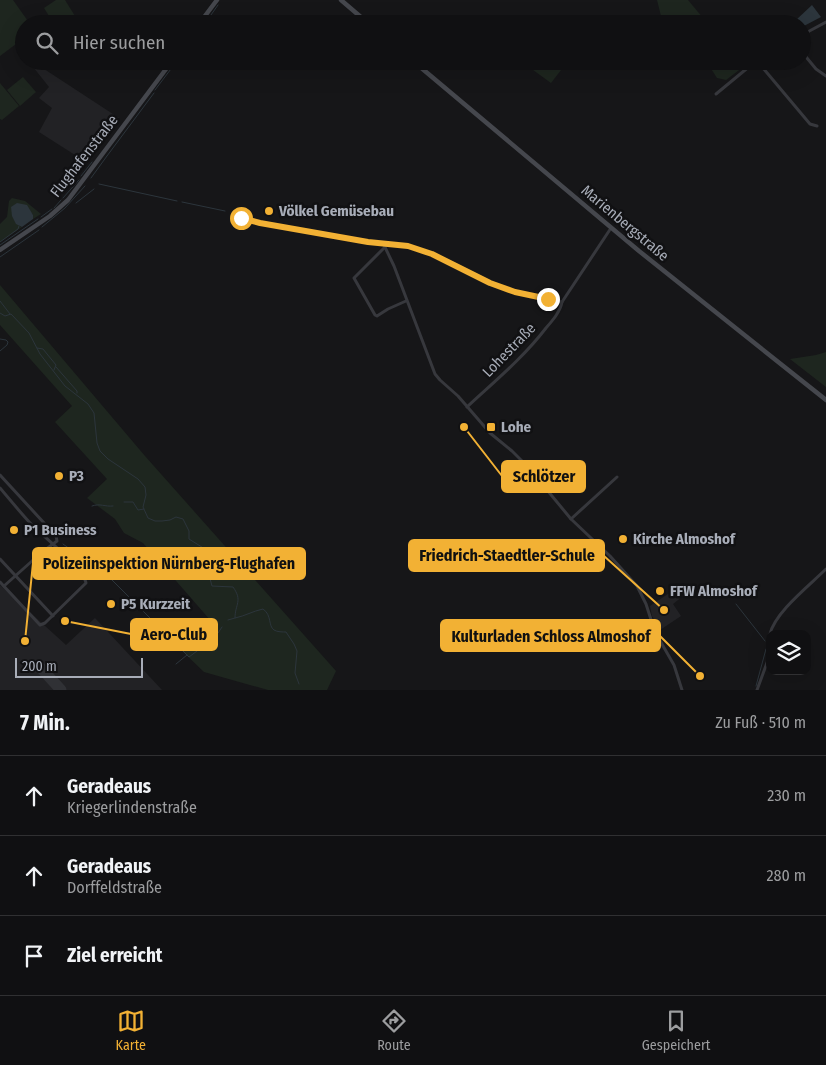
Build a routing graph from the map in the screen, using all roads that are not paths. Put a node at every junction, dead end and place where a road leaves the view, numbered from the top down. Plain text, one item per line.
1 (217, 0) edge
2 (340, 0) edge
3 (206, 15) edge
4 (358, 15) edge
5 (826, 22) edge
6 (811, 30) edge
7 (811, 63) edge
8 (165, 70) edge
9 (424, 70) edge
10 (745, 70) edge
11 (764, 70) edge
12 (826, 76) edge
13 (716, 94) dead end
14 (817, 126) dead end
15 (241, 218) dead end
16 (611, 228) junction
17 (384, 245) junction
18 (0, 250) edge
19 (406, 301) junction
20 (562, 302) junction
21 (826, 400) edge
22 (467, 407) junction
23 (0, 475) edge
24 (617, 477) dead end
25 (0, 488) edge
26 (571, 519) junction
27 (54, 545) junction
28 (0, 559) edge
29 (826, 569) edge
30 (15, 576) junction
31 (0, 582) edge
32 (4, 586) junction
33 (53, 616) junction
34 (771, 630) edge
35 (766, 665) edge
36 (682, 690) edge
37 (757, 690) edge

1 - 3 main road
2 - 4 main road
5 - 6 street
7 - 12 street
8 - 18 main road, Flughafenstraße
9 - 16 main road, Marienbergstraße
10 - 13 street
11 - 14 street
15 - 17 street
16 - 20 street, Lohestraße
16 - 21 main road, Marienbergstraße
17 - 19 street
17 - 19 street
17 - 20 street
19 - 22 street
20 - 22 street, Lohestraße
22 - 26 street
23 - 27 street
24 - 26 street
25 - 27 street
26 - 36 street
27 - 30 street
27 - 33 street
28 - 30 street
29 - 34 street
30 - 32 street
30 - 33 street
31 - 32 street
32 - 33 street
35 - 37 street

